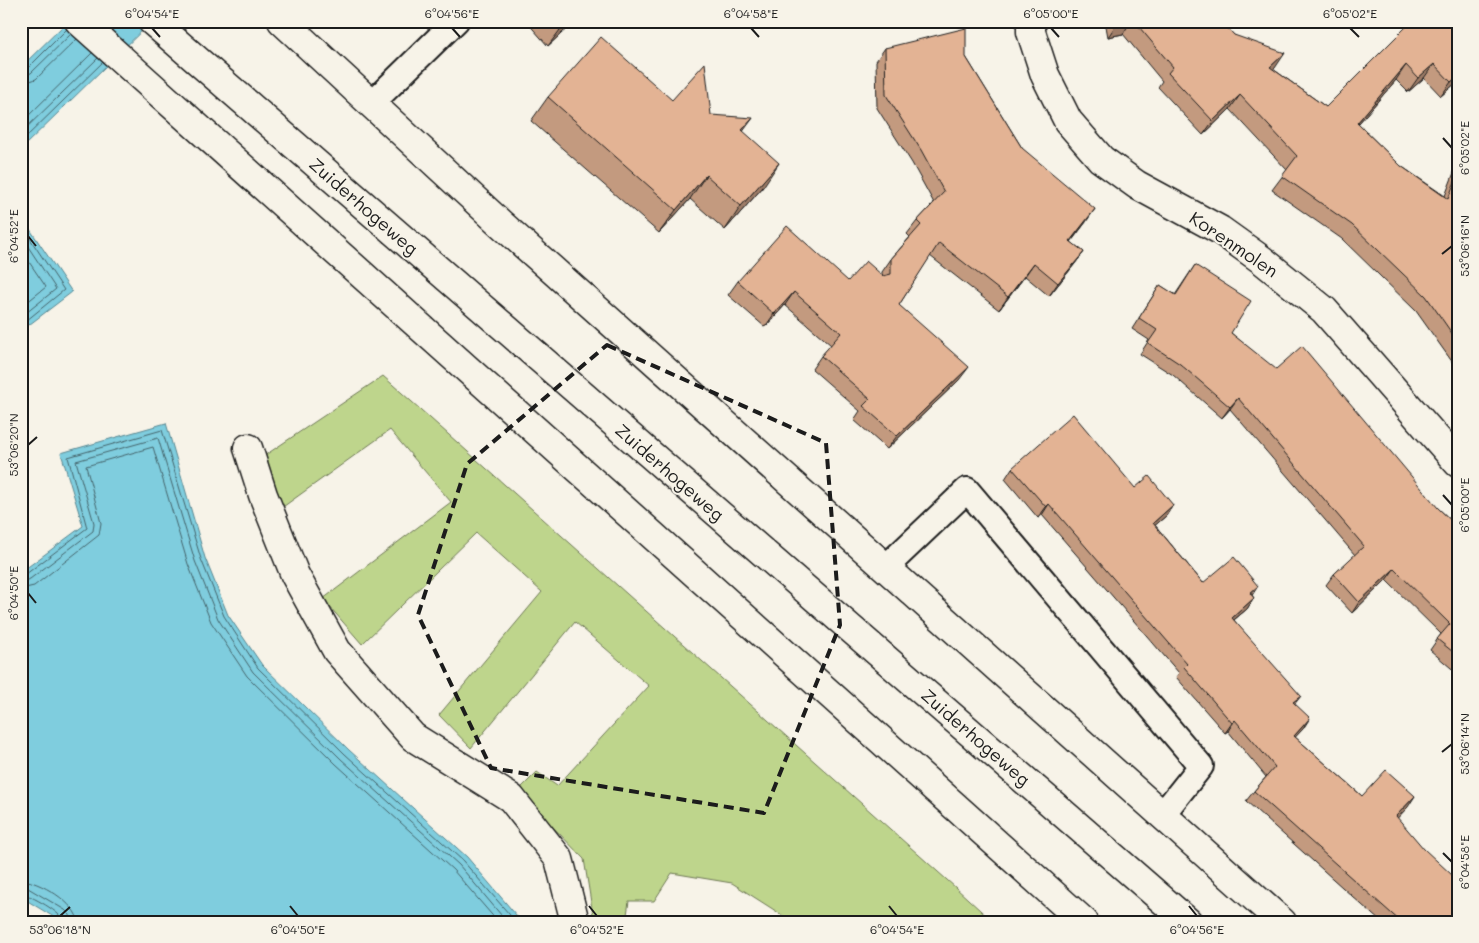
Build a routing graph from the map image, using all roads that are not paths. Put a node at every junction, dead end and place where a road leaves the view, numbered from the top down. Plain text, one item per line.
1 (79, 21) edge
2 (152, 21) edge
3 (282, 21) edge
4 (456, 21) edge
5 (1031, 21) edge
6 (371, 104) junction
7 (248, 448) dead end
8 (1458, 463) edge
9 (885, 568) junction
10 (1162, 815) junction
11 (575, 922) edge
12 (1084, 922) edge
13 (1188, 922) edge
14 (1282, 922) edge

1 - 12 main road
2 - 13 main road, Zuiderhogeweg
3 - 6 main road
4 - 6 lane
5 - 8 main road, Korenmolen
6 - 9 main road
7 - 11 main road
9 - 10 main road
9 - 10 lane
10 - 14 main road

